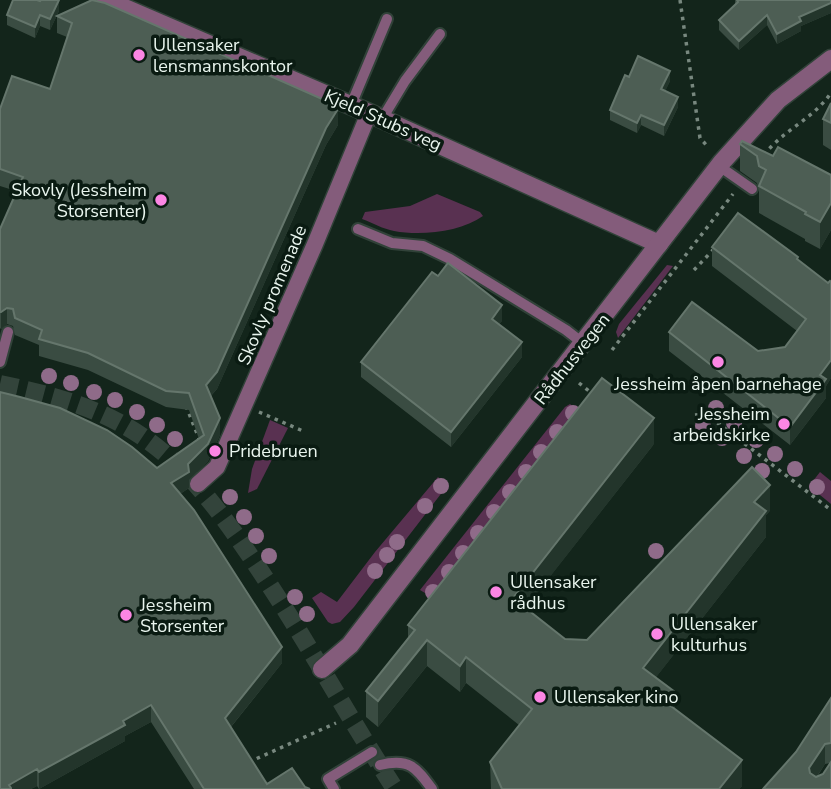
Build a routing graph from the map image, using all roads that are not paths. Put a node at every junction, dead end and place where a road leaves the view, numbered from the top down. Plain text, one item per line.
1 (106, 0) edge
2 (387, 19) dead end
3 (440, 34) dead end
4 (831, 58) edge
5 (351, 105) junction
6 (376, 116) junction
7 (720, 164) junction
8 (747, 186) road end
9 (358, 229) dead end
10 (659, 244) junction
11 (8, 332) dead end
12 (584, 344) junction
13 (0, 362) edge
14 (198, 484) dead end
15 (322, 669) dead end
16 (372, 752) dead end
17 (380, 765) dead end
18 (334, 789) edge
19 (432, 789) edge

1 - 5 street, Kjeld Stubs veg
2 - 5 lane
3 - 6 lane
4 - 7 street, Rådhusvegen
5 - 6 street, Kjeld Stubs veg
6 - 10 street, Kjeld Stubs veg
6 - 14 street, Skovly promenade
7 - 8 lane
7 - 10 street, Rådhusvegen
9 - 12 lane
10 - 12 street, Rådhusvegen
11 - 13 lane
12 - 15 street, Rådhusvegen
16 - 18 lane
17 - 19 lane

